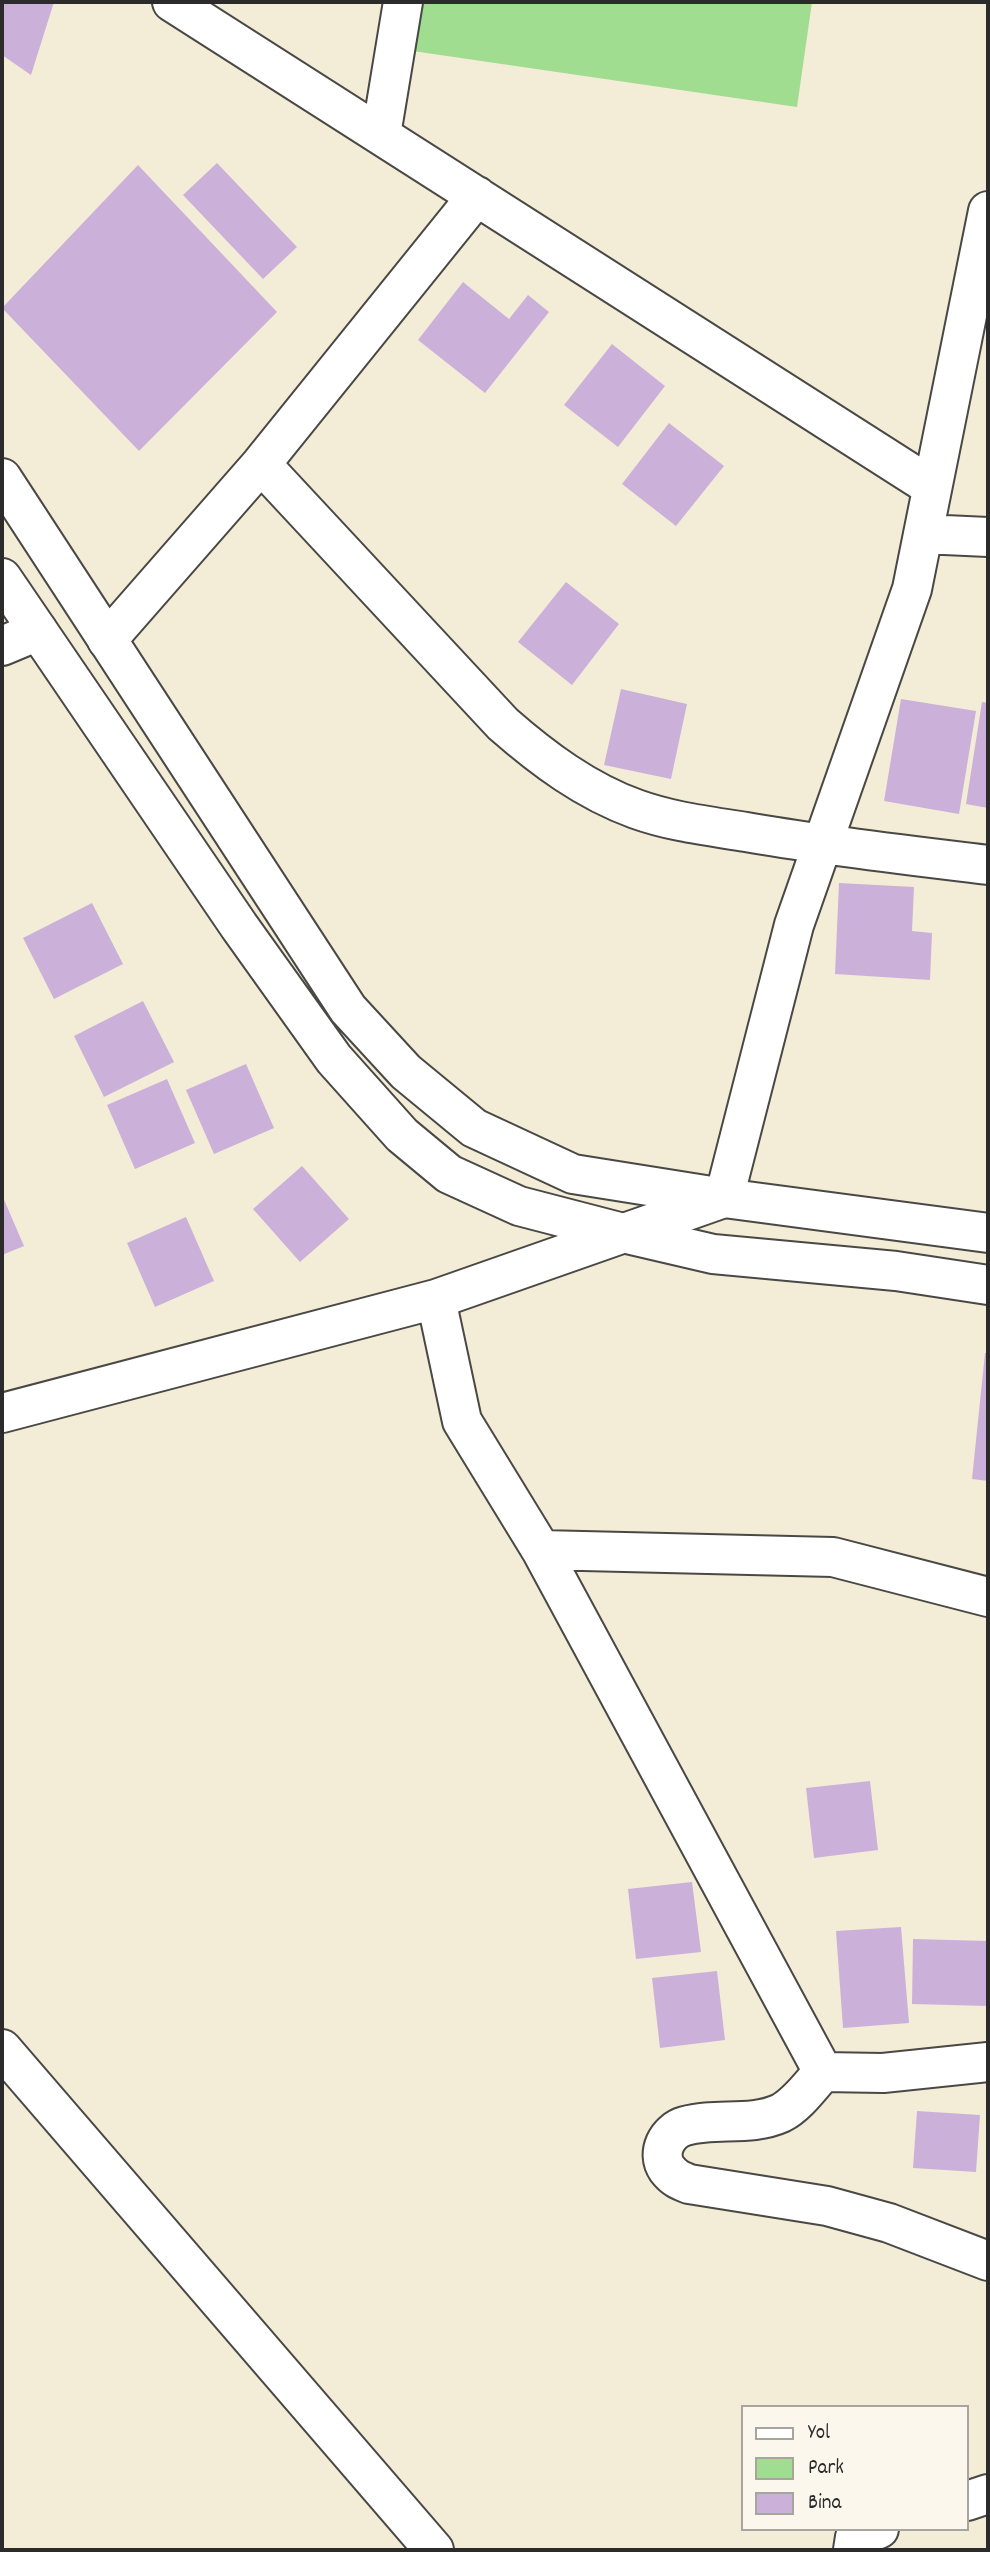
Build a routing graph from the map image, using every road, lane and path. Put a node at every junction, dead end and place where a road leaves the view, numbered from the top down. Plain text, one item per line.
1 (172, 2) edge
2 (403, 2) edge
3 (381, 135) junction
4 (477, 196) junction
5 (988, 211) edge
6 (261, 464) junction
7 (2, 478) edge
8 (932, 487) junction
9 (923, 534) junction
10 (988, 537) edge
11 (2, 578) edge
12 (38, 631) junction
13 (107, 640) junction
14 (2, 646) edge
15 (822, 845) junction
16 (988, 865) edge
17 (724, 1198) junction
18 (623, 1233) junction
19 (988, 1233) edge
20 (988, 1285) edge
21 (436, 1299) junction
22 (2, 1413) edge
23 (541, 1550) junction
24 (988, 1597) edge
25 (2, 2049) edge
26 (988, 2062) edge
27 (823, 2072) junction
28 (988, 2261) edge
29 (988, 2494) edge
30 (969, 2500) edge
31 (873, 2531) edge
32 (434, 2550) edge
33 (853, 2550) edge

1 - 3 street
2 - 3 street
3 - 4 street
4 - 6 street
4 - 8 street
5 - 8 street
6 - 13 street
6 - 15 street
7 - 13 street
8 - 9 street
9 - 10 street
9 - 15 street
11 - 12 street
12 - 14 street
12 - 18 street
13 - 17 street
15 - 16 street
15 - 17 street
17 - 18 street
17 - 19 street
18 - 20 street
18 - 21 street
21 - 22 street
21 - 23 street
23 - 24 street
23 - 27 street
25 - 32 street
26 - 27 street
27 - 28 street
29 - 30 street
31 - 33 street

